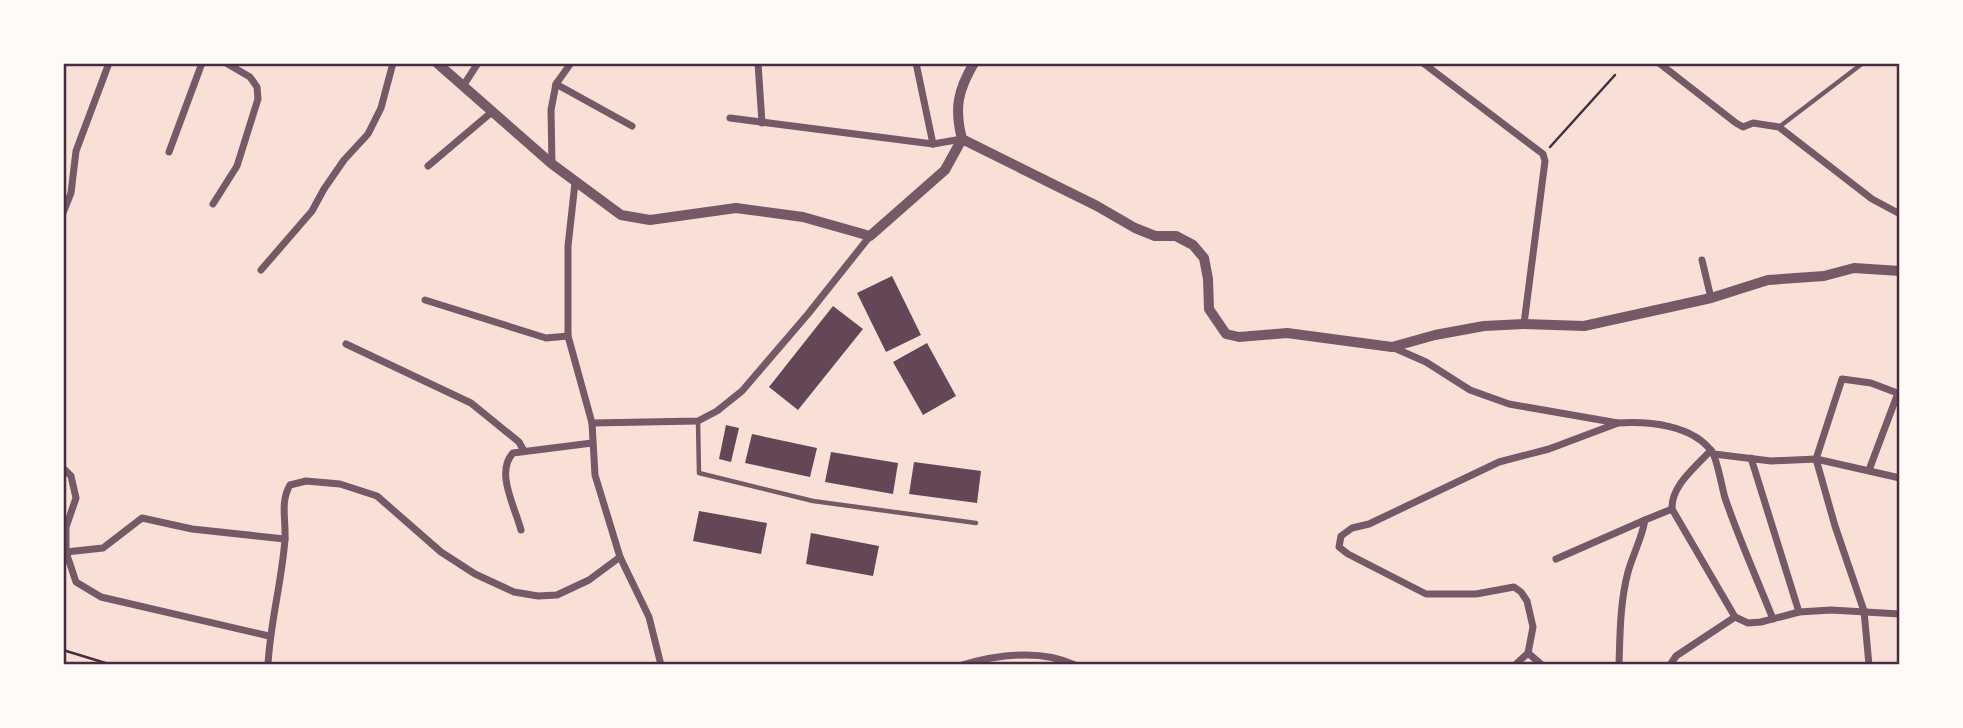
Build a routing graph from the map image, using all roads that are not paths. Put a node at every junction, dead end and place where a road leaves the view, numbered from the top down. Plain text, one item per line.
1 (109, 63) edge
2 (202, 63) edge
3 (226, 63) edge
4 (393, 63) edge
5 (437, 63) edge
6 (478, 63) edge
7 (571, 63) edge
8 (758, 63) edge
9 (916, 63) edge
10 (974, 63) edge
11 (1423, 63) edge
12 (1659, 63) edge
13 (1864, 63) edge
14 (556, 83) junction
15 (463, 86) junction
16 (493, 111) junction
17 (730, 118) dead end
18 (762, 123) junction
19 (632, 127) dead end
20 (1779, 127) junction
21 (962, 139) junction
22 (933, 144) junction
23 (169, 152) dead end
24 (552, 164) junction
25 (428, 166) dead end
26 (575, 183) junction
27 (213, 204) dead end
28 (63, 213) edge
29 (1900, 214) edge
30 (870, 236) junction
31 (1702, 260) dead end
32 (261, 270) dead end
33 (1900, 271) edge
34 (1711, 298) junction
35 (425, 300) dead end
36 (1524, 324) junction
37 (568, 336) junction
38 (346, 344) dead end
39 (1392, 347) junction
40 (1899, 393) edge
41 (698, 421) junction
42 (592, 423) junction
43 (1618, 423) junction
44 (592, 443) junction
45 (524, 451) junction
46 (1713, 452) junction
47 (1751, 458) junction
48 (1816, 459) junction
49 (63, 468) edge
50 (1870, 470) junction
51 (1900, 478) edge
52 (1672, 509) junction
53 (1645, 520) junction
54 (976, 523) dead end
55 (522, 530) dead end
56 (285, 539) junction
57 (66, 552) junction
58 (620, 557) junction
59 (1556, 559) dead end
60 (1864, 611) junction
61 (1799, 612) junction
62 (1900, 614) edge
63 (1735, 617) junction
64 (1773, 618) junction
65 (270, 636) junction
66 (1528, 653) junction
67 (1065, 663) edge
68 (268, 665) edge
69 (661, 665) edge
70 (962, 665) edge
71 (1075, 665) edge
72 (1515, 665) edge
73 (1542, 665) edge
74 (1619, 665) edge
75 (1670, 665) edge
76 (1869, 665) edge

1 - 28 street
2 - 23 street
3 - 27 street
4 - 32 street
5 - 15 street
6 - 15 street
7 - 14 street
8 - 18 street
9 - 22 street
10 - 21 street
11 - 36 street
12 - 20 street
13 - 20 lane
14 - 19 street
14 - 24 street
15 - 16 street
16 - 24 street
16 - 25 street
17 - 18 street
18 - 22 street
20 - 29 street
21 - 22 street
21 - 30 street
21 - 39 street
24 - 26 street
26 - 30 street
26 - 37 street
30 - 41 street
31 - 34 street
33 - 34 street
34 - 36 street
35 - 37 street
36 - 39 street
37 - 42 street
38 - 45 street
39 - 43 street
40 - 48 street
40 - 50 street
41 - 42 street
41 - 54 lane
42 - 44 street
43 - 46 street
43 - 66 street
44 - 45 street
44 - 58 street
45 - 55 street
46 - 47 street
46 - 52 street
46 - 64 street
47 - 48 street
47 - 61 street
48 - 50 street
48 - 60 street
49 - 57 street
50 - 51 street
52 - 53 street
52 - 63 street
53 - 59 street
53 - 74 street
56 - 57 street
56 - 58 street
56 - 65 street
57 - 65 street
58 - 69 street
60 - 61 street
60 - 62 street
60 - 76 street
61 - 64 street
63 - 64 street
63 - 75 street
65 - 68 street
66 - 72 street
66 - 73 street
67 - 70 street
67 - 71 street

